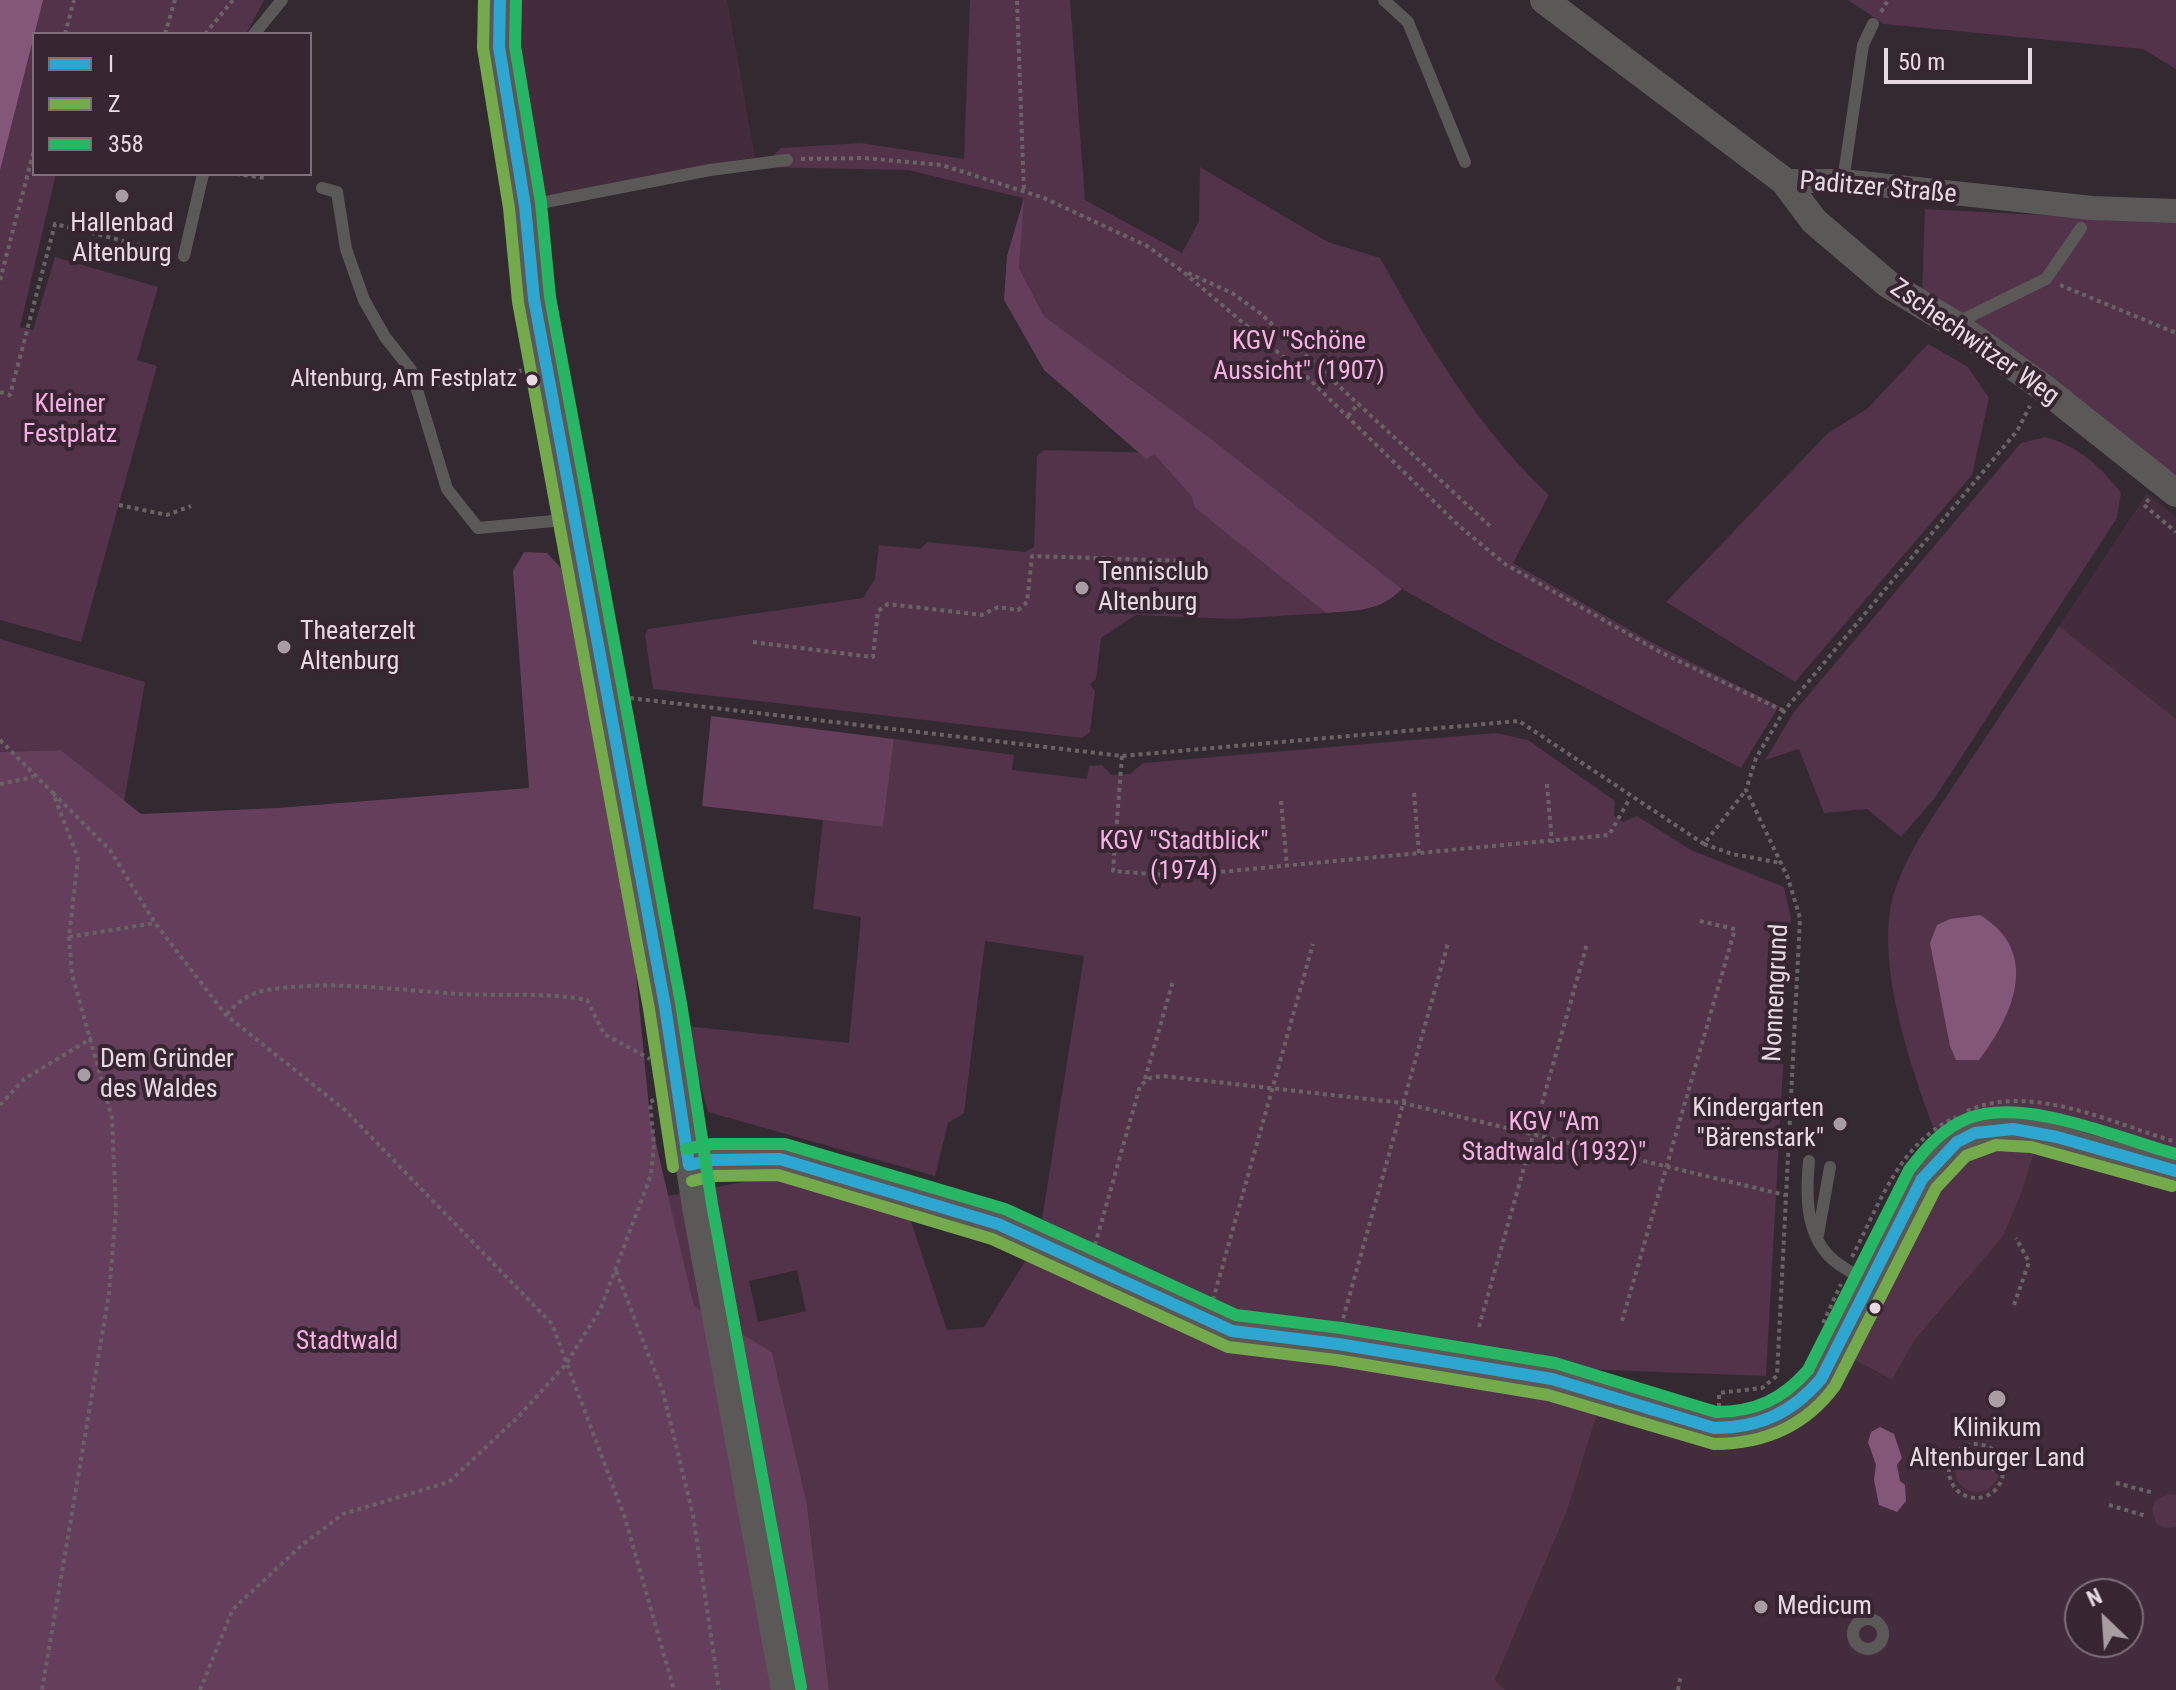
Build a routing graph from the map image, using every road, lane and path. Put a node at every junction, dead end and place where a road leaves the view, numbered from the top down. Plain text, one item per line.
1 (74, 0) edge
2 (175, 0) edge
3 (233, 0) edge
4 (282, 0) edge
5 (500, 0) edge
6 (1384, 0) edge
7 (1544, 0) edge
8 (1017, 1) edge
9 (1873, 24) dead end
10 (66, 32) edge
11 (166, 32) edge
12 (207, 32) edge
13 (256, 32) edge
14 (32, 158) edge
15 (787, 160) joint
16 (1465, 162) dead end
17 (203, 176) edge
18 (251, 176) edge
19 (266, 178) dead end
20 (1784, 181) junction
21 (1843, 181) junction
22 (322, 188) dead end
23 (1024, 192) junction
24 (525, 206) junction
25 (2176, 211) edge
26 (2081, 228) dead end
27 (184, 256) joint
28 (1182, 271) junction
29 (2046, 279) junction
30 (0, 280) edge
31 (1954, 324) junction
32 (2176, 333) edge
33 (546, 366) junction
34 (2041, 386) junction
35 (417, 388) junction
36 (0, 392) edge
37 (1360, 402) junction
38 (1348, 416) junction
39 (2176, 493) edge
40 (119, 505) dead end
41 (191, 506) dead end
42 (575, 519) junction
43 (1490, 526) dead end
44 (1187, 561) dead end
45 (753, 642) dead end
46 (608, 696) junction
47 (1784, 711) junction
48 (0, 740) edge
49 (1122, 756) junction
50 (35, 777) junction
51 (0, 784) edge
52 (1547, 784) dead end
53 (1746, 790) junction
54 (53, 793) junction
55 (1414, 793) dead end
56 (1630, 798) junction
57 (1281, 801) dead end
58 (1552, 843) junction
59 (1704, 844) junction
60 (1419, 853) junction
61 (1781, 863) junction
62 (1287, 866) junction
63 (1700, 921) dead end
64 (155, 923) junction
65 (69, 937) junction
66 (1448, 943) dead end
67 (1313, 944) dead end
68 (1587, 944) dead end
69 (1173, 981) dead end
70 (226, 1015) junction
71 (92, 1038) junction
72 (672, 1058) junction
73 (1145, 1081) junction
74 (1271, 1089) junction
75 (676, 1090) junction
76 (1403, 1103) junction
77 (0, 1105) edge
78 (1534, 1135) junction
79 (2176, 1142) edge
80 (1809, 1161) dead end
81 (689, 1165) junction
82 (1666, 1167) junction
83 (1830, 1167) dead end
84 (2176, 1171) edge
85 (1785, 1195) junction
86 (1817, 1238) junction
87 (2016, 1238) dead end
88 (1088, 1266) junction
89 (1846, 1268) junction
90 (616, 1269) junction
91 (1870, 1284) junction
92 (2014, 1305) dead end
93 (1200, 1318) junction
94 (1622, 1321) dead end
95 (1479, 1327) dead end
96 (1821, 1331) dead end
97 (1338, 1344) junction
98 (566, 1364) junction
99 (1719, 1410) dead end
100 (1916, 1455) dead end
101 (1954, 1455) junction
102 (2008, 1470) dead end
103 (2116, 1483) dead end
104 (2154, 1493) dead end
105 (2109, 1505) dead end
106 (2146, 1516) dead end
107 (1681, 1675) dead end
108 (42, 1690) edge
109 (200, 1690) edge
110 (674, 1690) edge
111 (719, 1690) edge
112 (785, 1690) edge
113 (1678, 1690) edge

1 - 10 path
2 - 11 path
3 - 12 path
4 - 13 lane
5 - 24 street
6 - 16 lane
7 - 20 street, Paditzer Straße
8 - 23 path
9 - 21 lane
14 - 30 path
15 - 23 path
15 - 24 lane
17 - 27 lane
18 - 19 path
20 - 21 street, Paditzer Straße
20 - 31 street, Zschechwitzer Weg
21 - 25 street, Paditzer Straße
22 - 35 lane
23 - 28 path
24 - 33 street
26 - 29 lane
27 - 36 path
28 - 37 path
28 - 38 path
29 - 31 lane
29 - 32 path
31 - 34 street, Zschechwitzer Weg
33 - 35 path
33 - 42 street
34 - 39 street, Zschechwitzer Weg
34 - 47 path
35 - 42 lane
37 - 38 path
37 - 43 path
38 - 47 path
40 - 41 path
42 - 46 street
44 - 45 path
46 - 49 path
46 - 72 street
47 - 53 path
48 - 50 path
49 - 56 path
49 - 62 path
50 - 51 path
50 - 54 path
52 - 58 path
53 - 59 path
53 - 61 path, Nonnengrund
54 - 64 path
54 - 65 path
55 - 60 path
56 - 58 path
56 - 59 path
57 - 62 path
58 - 60 path
59 - 61 path
60 - 62 path
61 - 85 path, Nonnengrund
63 - 82 path
64 - 65 path
64 - 70 path
65 - 71 path
66 - 76 path
67 - 74 path
68 - 78 path
69 - 73 path
70 - 72 path
70 - 98 path
71 - 77 path
71 - 108 path
72 - 75 street
73 - 74 path
73 - 88 path
74 - 76 path
74 - 93 path
75 - 81 street
75 - 90 path
76 - 78 path
76 - 97 path
78 - 82 path
78 - 95 path
79 - 89 path
80 - 86 lane
81 - 88 street
81 - 112 street
82 - 85 path
82 - 94 path
83 - 86 lane
84 - 91 street
85 - 99 path, Nonnengrund
86 - 89 lane
87 - 92 path
88 - 93 street
89 - 91 lane
89 - 96 path
90 - 98 path
90 - 111 path
91 - 97 street
93 - 97 street
98 - 109 path
98 - 110 path
100 - 101 path
101 - 101 path
101 - 102 path
103 - 104 path
105 - 106 path
107 - 113 path

